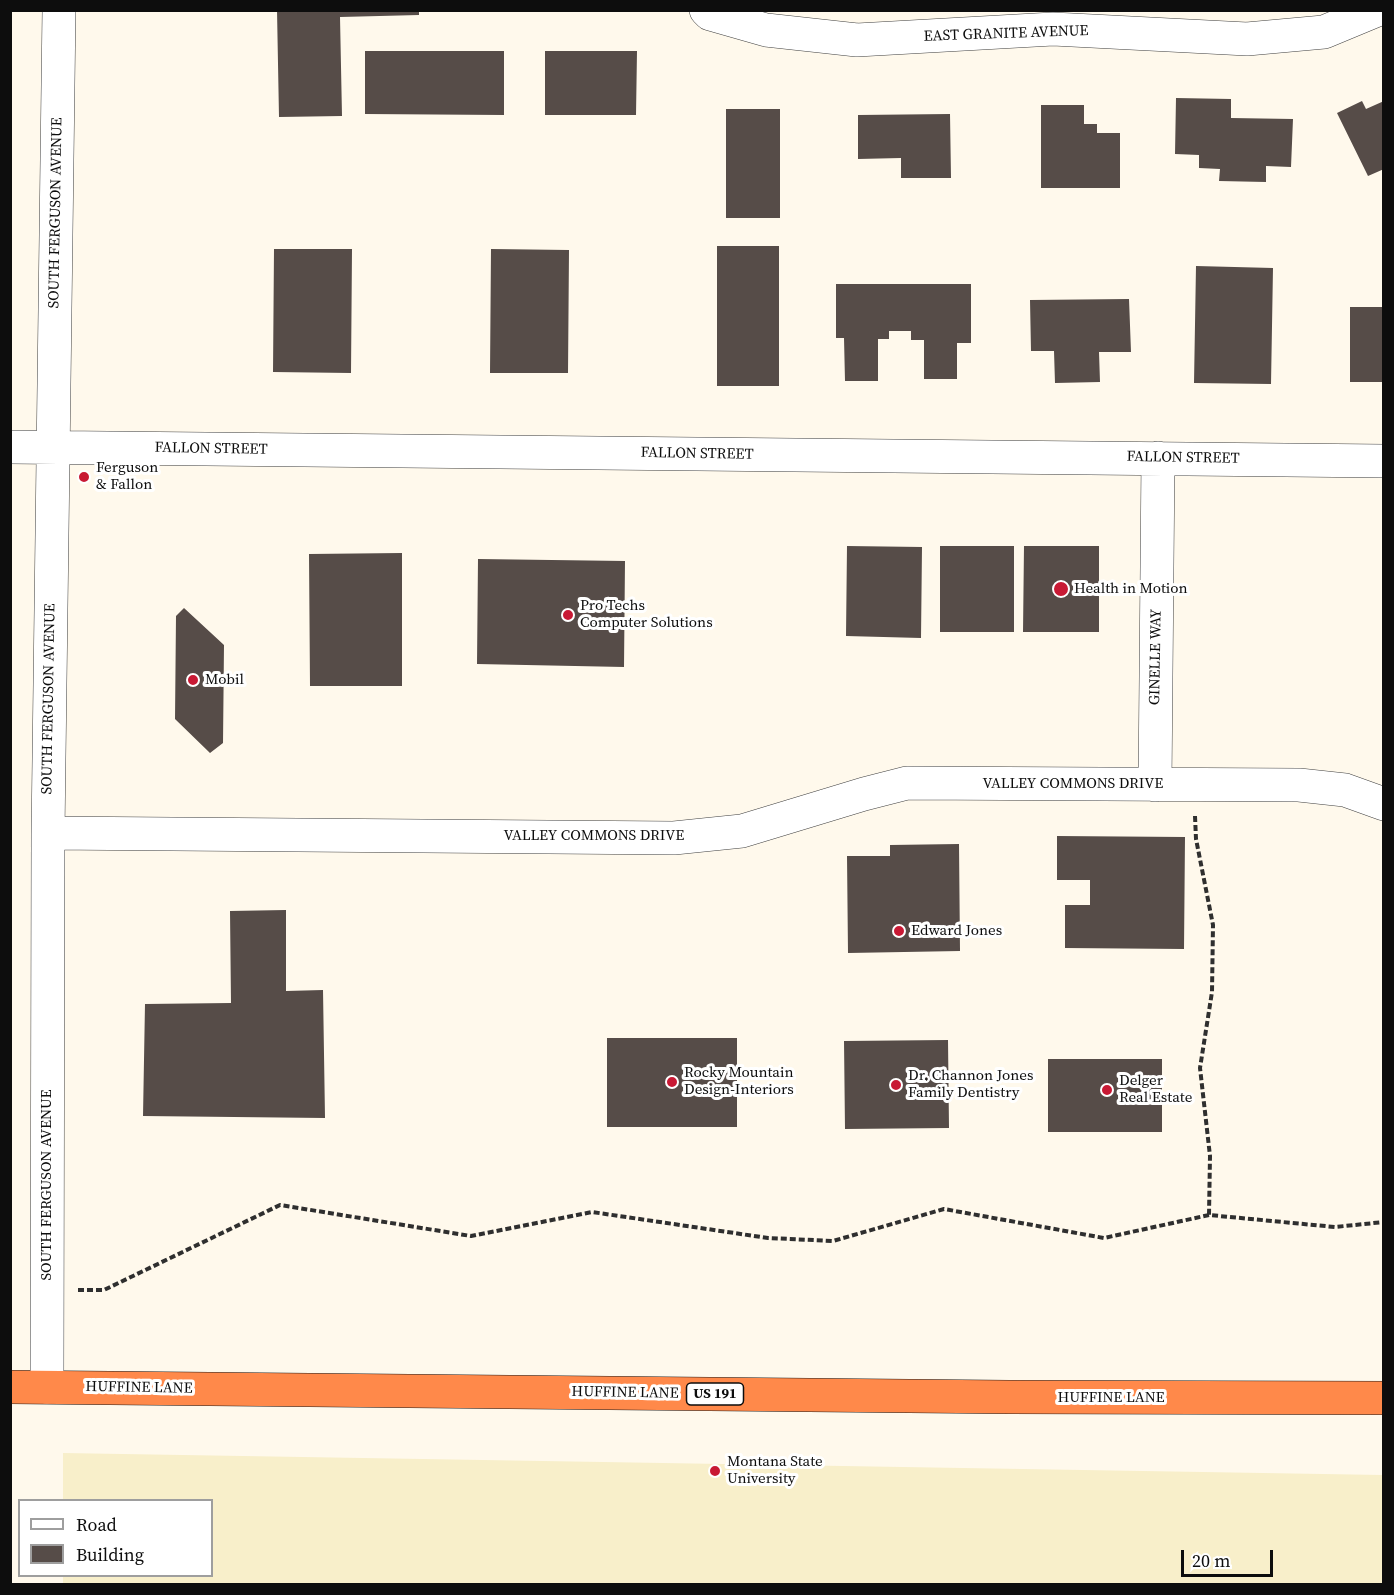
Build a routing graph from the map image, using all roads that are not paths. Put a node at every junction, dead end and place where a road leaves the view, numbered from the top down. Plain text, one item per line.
1 (59, 10) edge
2 (706, 10) edge
3 (1377, 10) edge
4 (1053, 20) edge
5 (10, 447) edge
6 (52, 447) junction
7 (1158, 458) junction
8 (1383, 461) edge
9 (1155, 785) junction
10 (1383, 804) edge
11 (48, 833) junction
12 (10, 1387) edge
13 (47, 1387) junction
14 (1383, 1398) edge

1 - 6 street, SOUTH FERGUSON AVENUE
2 - 4 street, EAST GRANITE AVENUE
3 - 4 street, EAST GRANITE AVENUE
5 - 6 street, FALLON STREET
6 - 7 street, FALLON STREET
6 - 11 street, SOUTH FERGUSON AVENUE
7 - 8 street, FALLON STREET
7 - 9 street, GINELLE WAY
9 - 10 street, VALLEY COMMONS DRIVE
9 - 11 street, VALLEY COMMONS DRIVE
11 - 13 street, SOUTH FERGUSON AVENUE
12 - 13 highway, HUFFINE LANE / US 191
13 - 14 highway, HUFFINE LANE / US 191

